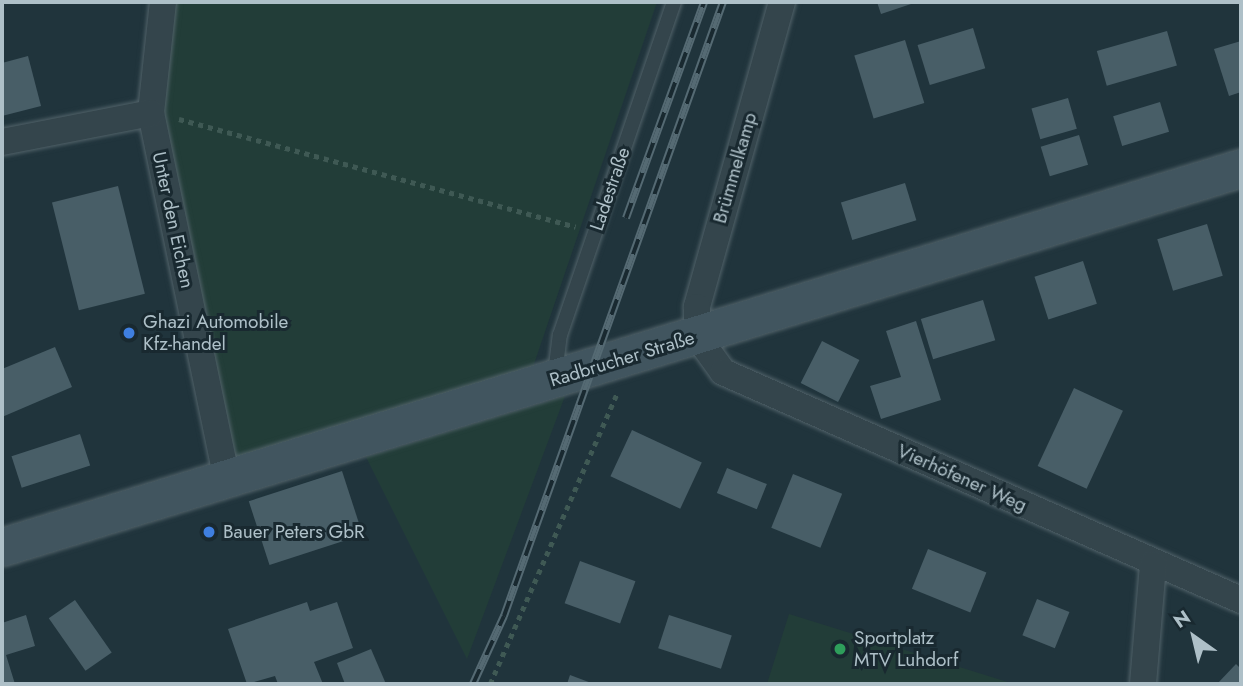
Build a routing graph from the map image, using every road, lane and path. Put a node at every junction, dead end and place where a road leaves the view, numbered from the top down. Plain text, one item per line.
1 (163, 2) edge
2 (674, 2) edge
3 (782, 2) edge
4 (151, 113) junction
5 (2, 142) edge
6 (1241, 168) edge
7 (594, 237) junction
8 (697, 336) junction
9 (634, 355) junction
10 (555, 379) junction
11 (227, 479) junction
12 (2, 547) edge
13 (1153, 564) junction
14 (1241, 600) edge
15 (490, 684) edge
16 (1143, 684) edge

1 - 4 street, Unter den Eichen
2 - 7 lane, Ladestraße
3 - 8 street, Brümmelkamp
4 - 5 street
4 - 7 path
4 - 11 street, Unter den Eichen
6 - 8 street, Radbrucher Straße
7 - 10 lane, Ladestraße
8 - 9 street, Radbrucher Straße
8 - 13 street, Vierhöfener Weg
9 - 10 street, Radbrucher Straße
9 - 15 path
10 - 11 street, Radbrucher Straße
11 - 12 street, Radbrucher Straße
13 - 14 street, Vierhöfener Weg
13 - 16 street

